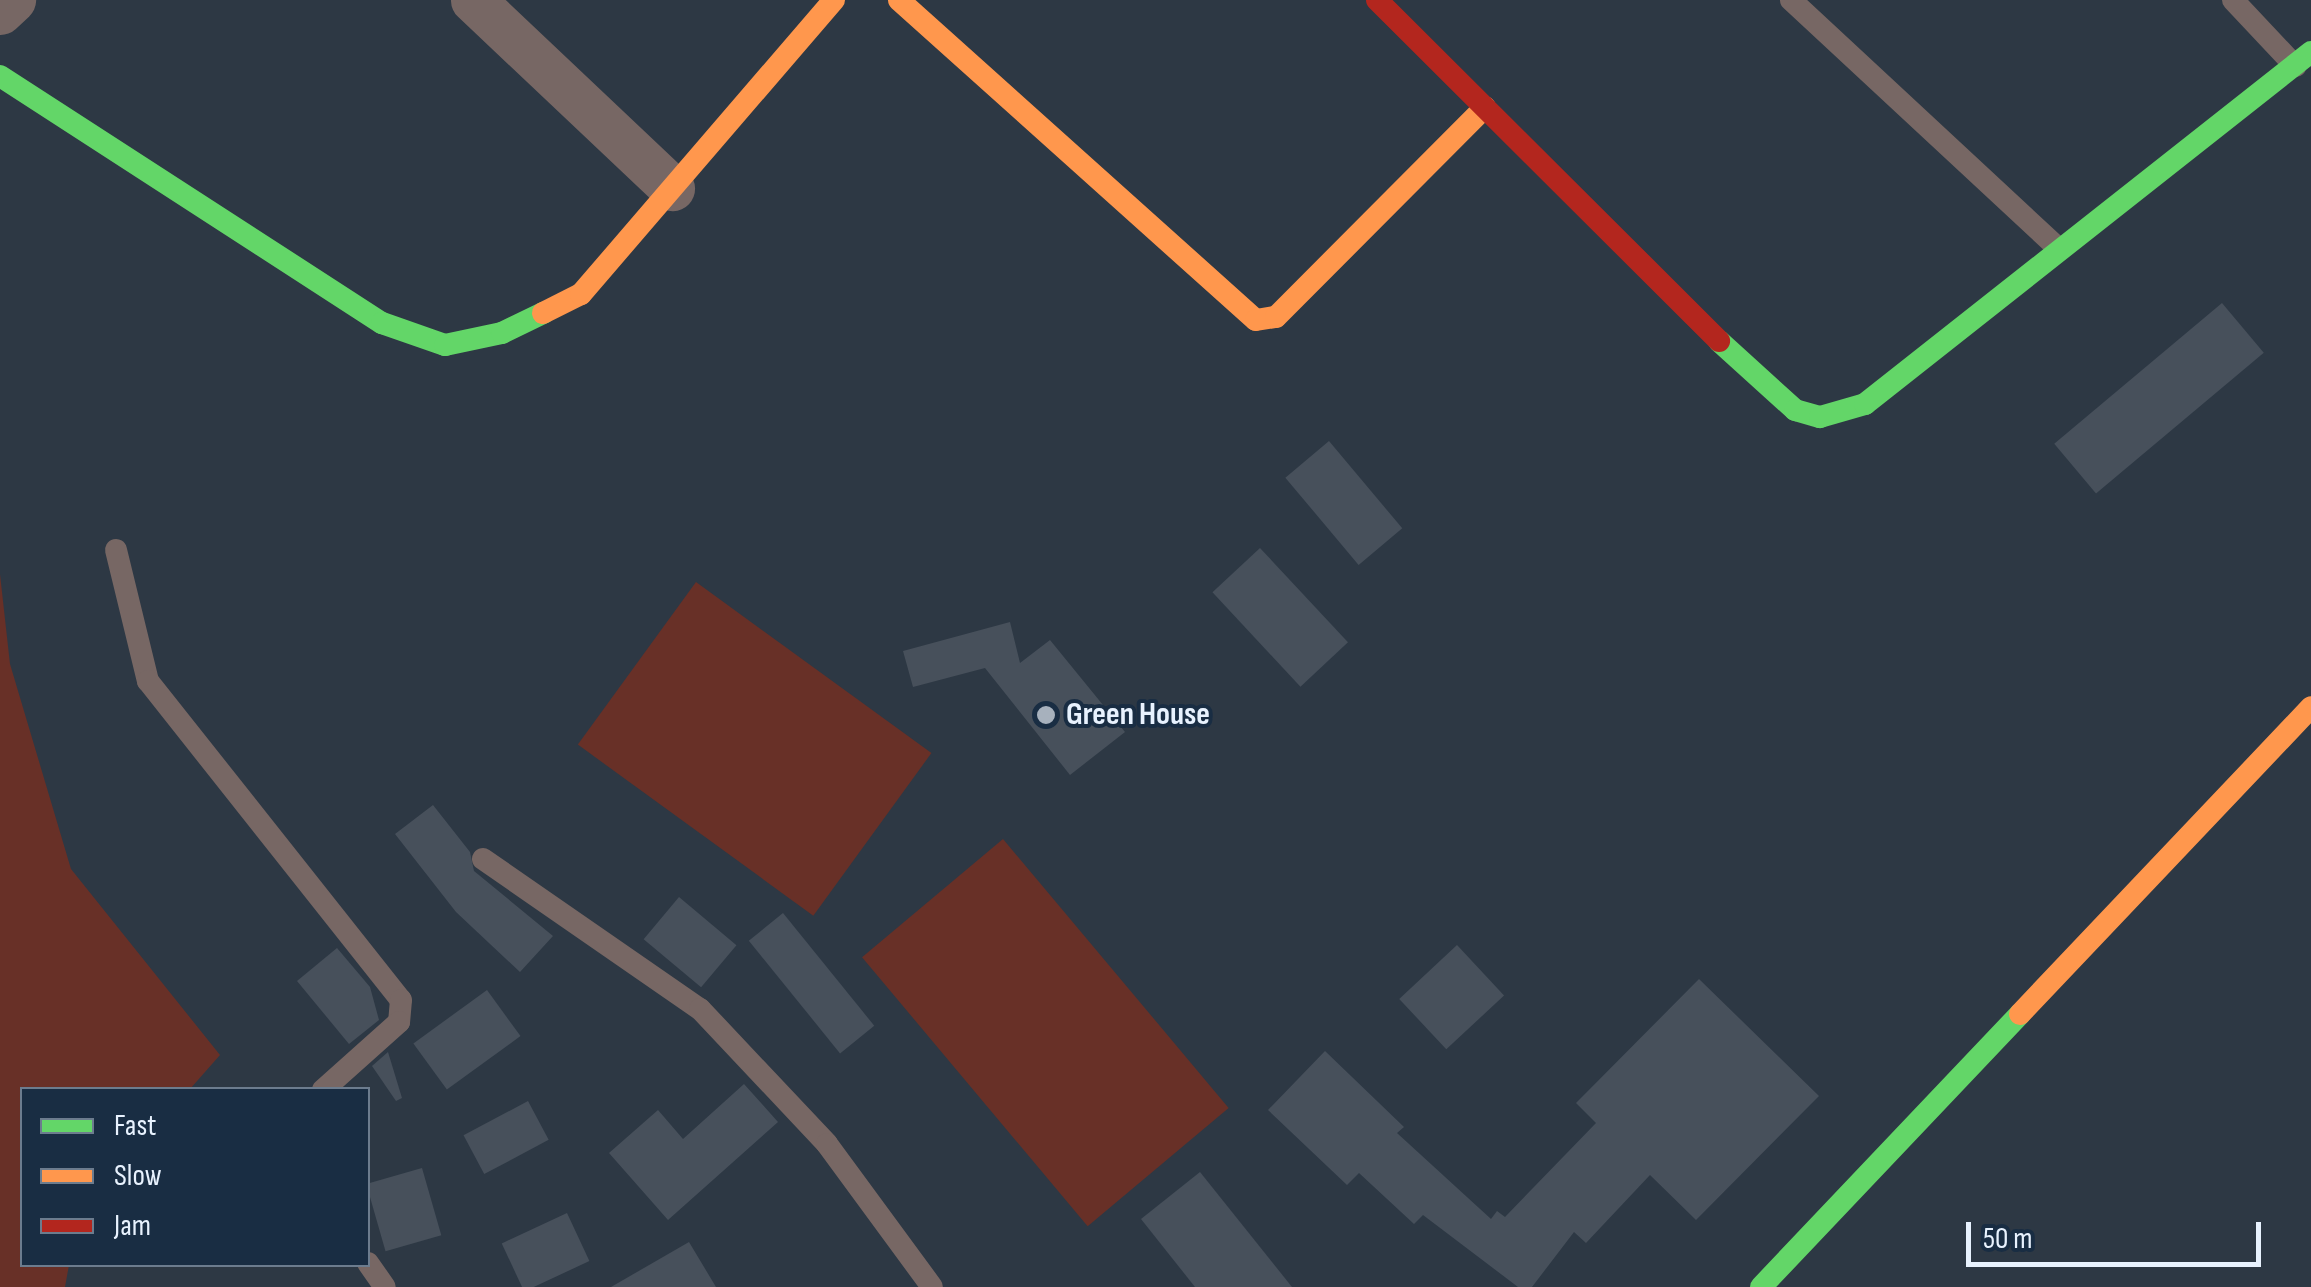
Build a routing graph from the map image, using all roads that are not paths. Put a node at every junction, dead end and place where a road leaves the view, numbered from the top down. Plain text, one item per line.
1 (14, 0) edge
2 (472, 0) edge
3 (834, 0) edge
4 (899, 0) edge
5 (1376, 0) edge
6 (1791, 0) edge
7 (2233, 0) edge
8 (0, 12) edge
9 (2303, 59) edge
10 (0, 76) edge
11 (1485, 108) junction
12 (672, 188) junction
13 (2062, 252) junction
14 (116, 550) dead end
15 (2311, 707) edge
16 (484, 859) dead end
17 (326, 1087) edge
18 (370, 1266) edge
19 (385, 1287) edge
20 (932, 1287) edge
21 (1761, 1287) edge

1 - 8 street
2 - 12 street
3 - 12 street
4 - 11 street
5 - 11 street
6 - 13 lane
7 - 9 lane
9 - 13 street
10 - 12 street
11 - 13 street
14 - 17 lane
15 - 21 street
16 - 20 lane
18 - 19 lane

